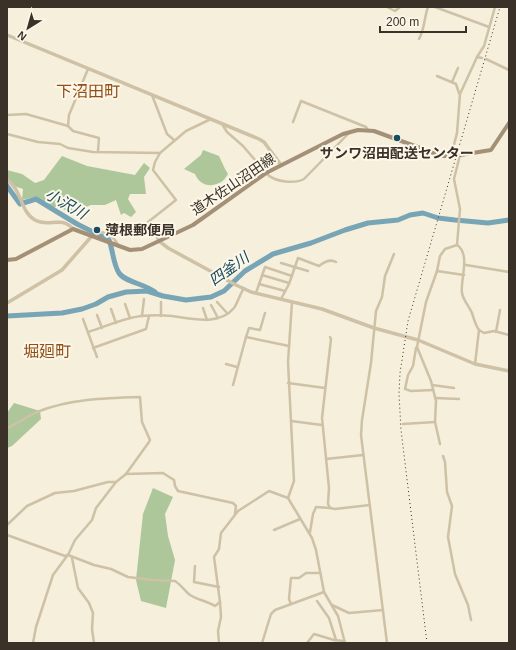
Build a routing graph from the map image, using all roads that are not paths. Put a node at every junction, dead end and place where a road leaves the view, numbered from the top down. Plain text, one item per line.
1 (388, 7) edge
2 (400, 7) edge
3 (428, 7) edge
4 (435, 7) edge
5 (495, 7) edge
6 (489, 27) junction
7 (7, 35) edge
8 (418, 38) dead end
9 (477, 57) junction
10 (482, 58) dead end
11 (486, 59) dead end
12 (88, 68) junction
13 (458, 68) dead end
14 (509, 70) edge
15 (437, 76) dead end
16 (452, 82) junction
17 (152, 94) junction
18 (460, 94) junction
19 (7, 115) edge
20 (211, 119) junction
21 (293, 122) dead end
22 (509, 123) edge
23 (222, 124) junction
24 (68, 126) junction
25 (368, 130) junction
26 (350, 132) junction
27 (7, 134) edge
28 (174, 140) junction
29 (98, 151) junction
30 (160, 153) junction
31 (460, 155) junction
32 (450, 156) junction
33 (281, 165) junction
34 (266, 173) junction
35 (7, 180) edge
36 (73, 229) junction
37 (92, 236) junction
38 (159, 241) junction
39 (458, 245) junction
40 (118, 246) junction
41 (394, 254) dead end
42 (7, 260) edge
43 (336, 262) dead end
44 (281, 263) dead end
45 (466, 265) dead end
46 (295, 268) junction
47 (308, 271) dead end
48 (437, 271) junction
49 (509, 272) edge
50 (262, 275) junction
51 (464, 275) junction
52 (293, 276) junction
53 (289, 283) junction
54 (259, 284) junction
55 (244, 288) junction
56 (285, 291) junction
57 (256, 293) junction
58 (144, 299) dead end
59 (281, 300) junction
60 (161, 302) dead end
61 (217, 302) dead end
62 (292, 302) junction
63 (7, 303) edge
64 (125, 304) dead end
65 (211, 305) dead end
66 (203, 308) dead end
67 (111, 309) dead end
68 (500, 310) dead end
69 (227, 313) junction
70 (265, 313) dead end
71 (97, 315) dead end
72 (142, 316) junction
73 (149, 316) junction
74 (160, 316) junction
75 (130, 318) junction
76 (218, 318) junction
77 (83, 319) dead end
78 (207, 320) junction
79 (116, 323) junction
80 (102, 328) junction
81 (374, 328) junction
82 (479, 330) junction
83 (88, 332) junction
84 (496, 332) junction
85 (509, 335) edge
86 (246, 337) junction
87 (330, 337) dead end
88 (418, 340) junction
89 (289, 346) junction
90 (417, 347) junction
91 (94, 348) junction
92 (97, 357) dead end
93 (226, 364) dead end
94 (475, 364) junction
95 (238, 367) junction
96 (509, 371) edge
97 (288, 383) junction
98 (233, 385) dead end
99 (432, 385) junction
100 (325, 388) junction
101 (454, 388) dead end
102 (433, 390) junction
103 (435, 398) junction
104 (459, 399) dead end
105 (291, 421) junction
106 (435, 422) junction
107 (403, 424) dead end
108 (322, 425) junction
109 (7, 428) edge
110 (440, 444) dead end
111 (363, 455) junction
112 (443, 456) dead end
113 (326, 459) junction
114 (126, 474) junction
115 (116, 482) junction
116 (288, 498) junction
117 (370, 504) junction
118 (330, 508) junction
119 (235, 514) junction
120 (300, 519) junction
121 (7, 525) edge
122 (274, 530) dead end
123 (310, 532) junction
124 (7, 535) edge
125 (67, 556) junction
126 (72, 558) junction
127 (194, 566) dead end
128 (320, 573) junction
129 (218, 587) junction
130 (324, 592) junction
131 (318, 601) dead end
132 (220, 602) junction
133 (291, 604) junction
134 (332, 605) junction
135 (383, 610) junction
136 (471, 620) dead end
137 (336, 640) junction
138 (344, 642) edge
139 (33, 643) edge
140 (94, 643) edge
141 (219, 643) edge
142 (262, 643) edge
143 (307, 643) edge
144 (387, 643) edge

1 - 2 street
3 - 8 street
4 - 6 street
5 - 6 street
6 - 9 street
7 - 12 street
9 - 10 street
9 - 18 street
11 - 14 street
12 - 17 street
12 - 24 street
13 - 16 street
15 - 16 street
16 - 18 street
17 - 20 street
17 - 28 street
18 - 32 street
19 - 24 street
20 - 23 street
20 - 28 street
21 - 25 street
22 - 31 main road, 道木佐山沼田線
23 - 33 street
23 - 34 street
24 - 29 street
25 - 26 main road, 道木佐山沼田線
25 - 32 main road, 道木佐山沼田線
26 - 33 main road, 道木佐山沼田線
26 - 34 street
27 - 29 street
28 - 30 street
29 - 30 street
30 - 38 street
31 - 32 main road, 道木佐山沼田線
31 - 39 street
33 - 34 main road, 道木佐山沼田線
34 - 38 main road, 道木佐山沼田線
35 - 36 street
36 - 37 main road, 道木佐山沼田線
36 - 42 main road
37 - 40 main road, 道木佐山沼田線
37 - 40 street
37 - 63 street
38 - 40 main road, 道木佐山沼田線
38 - 55 street
39 - 48 street
39 - 51 street
41 - 81 street
43 - 46 street
44 - 46 street
45 - 49 street
46 - 47 street
46 - 52 street
48 - 51 street
48 - 88 street
50 - 52 street
50 - 53 street
50 - 54 street
51 - 82 street
52 - 53 street
53 - 56 street
54 - 56 street
54 - 57 street
55 - 57 street
55 - 69 street
56 - 59 street
57 - 59 street
58 - 72 street
59 - 62 street
60 - 74 street
61 - 69 street
62 - 81 street
62 - 89 street
64 - 75 street
65 - 76 street
66 - 78 street
67 - 79 street
68 - 84 street
69 - 76 street
70 - 86 street
71 - 80 street
72 - 73 street
72 - 75 street
73 - 74 street
73 - 91 street
74 - 78 street
75 - 79 street
76 - 78 street
77 - 83 street
79 - 80 street
80 - 83 street
81 - 88 street
81 - 111 street
82 - 84 street
82 - 94 street
83 - 91 street
84 - 85 street
86 - 89 street
86 - 95 street
87 - 100 street
88 - 90 street
88 - 94 street
89 - 97 street
90 - 99 street
90 - 102 street
91 - 92 street
93 - 95 street
94 - 96 street
95 - 98 street
97 - 100 street
97 - 105 street
99 - 101 street
99 - 102 street
100 - 108 street
102 - 103 street
103 - 104 street
103 - 106 street
105 - 108 street
105 - 116 street
106 - 107 street
106 - 110 street
108 - 113 street
109 - 114 street
111 - 113 street
111 - 117 street
112 - 136 street
113 - 118 street
114 - 115 street
114 - 119 street
115 - 121 street
115 - 125 street
116 - 119 street
116 - 120 street
117 - 118 street
117 - 135 street
118 - 123 street
119 - 129 street
120 - 122 street
120 - 123 street
123 - 128 street
124 - 125 street
125 - 126 street
125 - 139 street
126 - 132 street
126 - 140 street
127 - 129 street
128 - 130 street
128 - 133 street
129 - 132 street
130 - 133 street
130 - 134 street
131 - 137 street
132 - 141 street
133 - 142 street
134 - 135 street
134 - 138 street
135 - 144 street
137 - 138 street
137 - 143 street

